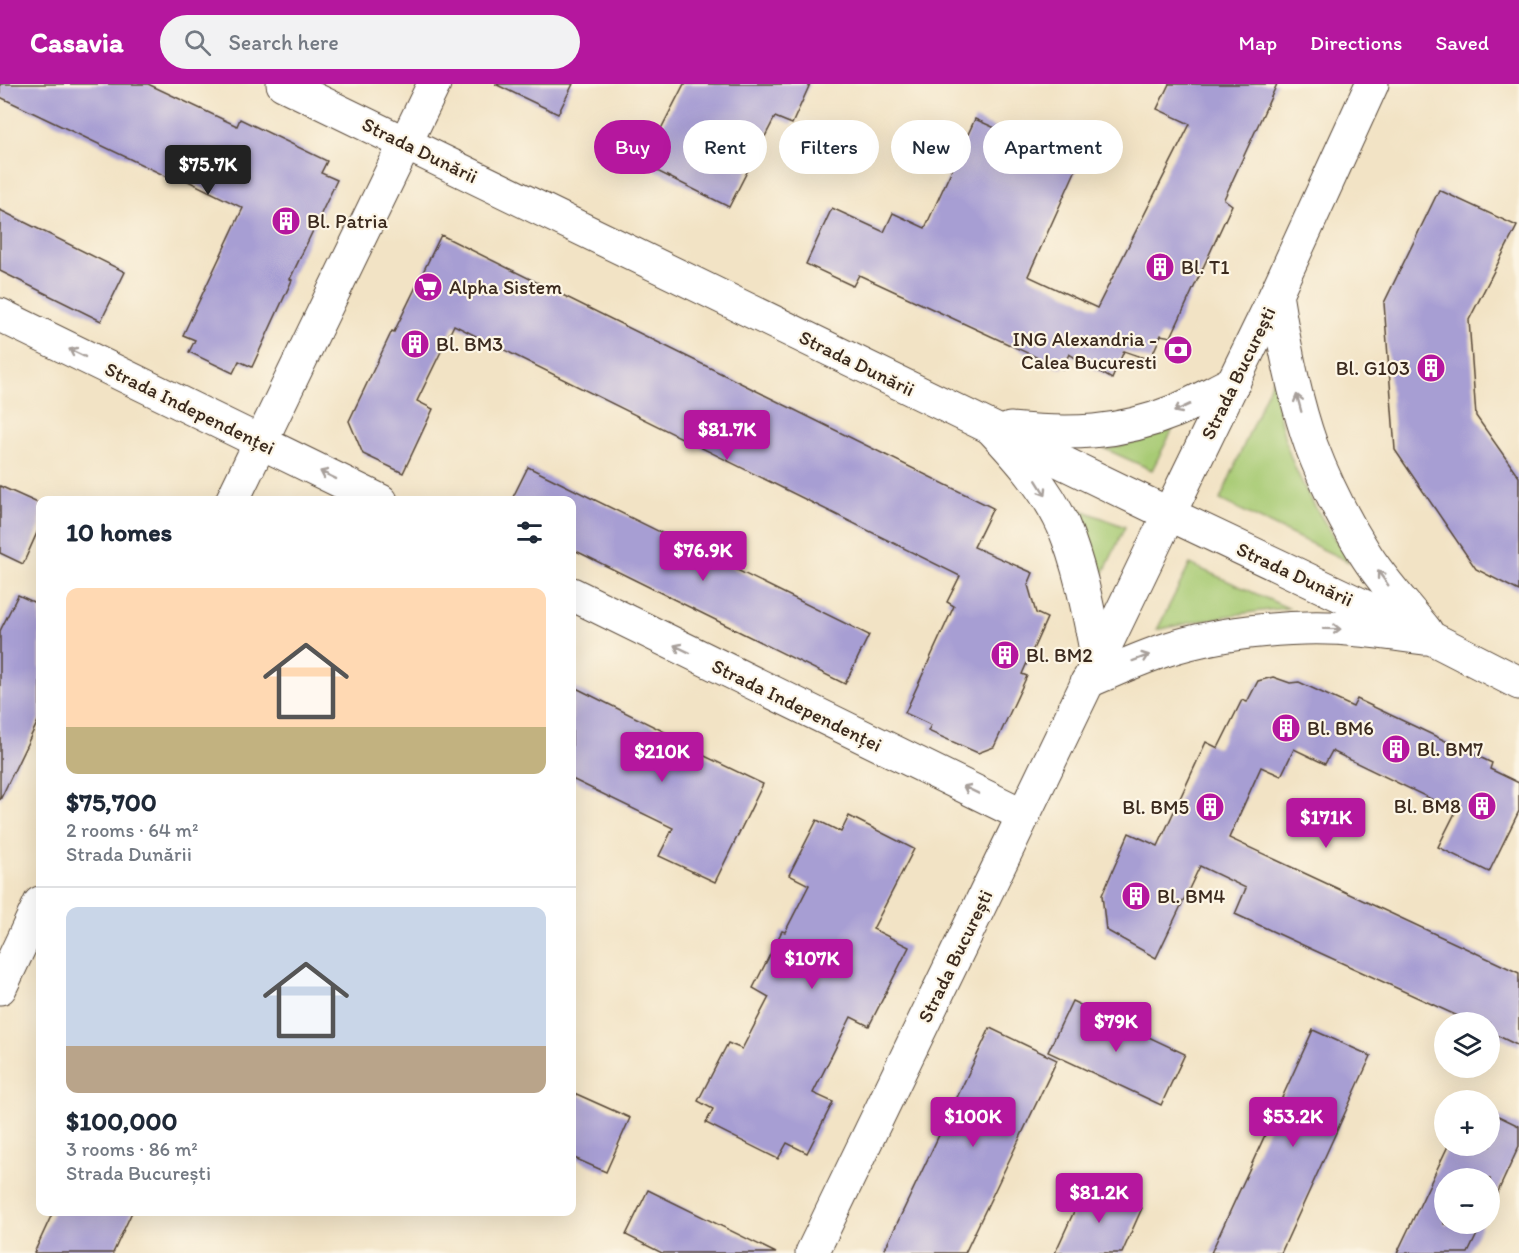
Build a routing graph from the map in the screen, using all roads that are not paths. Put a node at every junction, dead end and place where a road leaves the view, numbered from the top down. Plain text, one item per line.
1 (283, 84) edge
2 (434, 84) edge
3 (1372, 84) edge
4 (405, 144) junction
5 (1276, 294) junction
6 (0, 315) edge
7 (1234, 382) junction
8 (991, 427) junction
9 (260, 442) junction
10 (234, 496) edge
11 (371, 496) edge
12 (1169, 514) junction
13 (576, 596) edge
14 (1433, 639) junction
15 (1093, 671) junction
16 (1519, 683) edge
17 (1023, 815) junction
18 (36, 912) edge
19 (0, 988) edge
20 (812, 1253) edge

1 - 4 street, Strada Dunării
2 - 4 street
3 - 5 street, Strada București
4 - 8 street, Strada Dunării
4 - 9 street
5 - 7 street, Strada București
14 -> 5 street
9 -> 6 street, Strada Independenței
7 -> 8 street
7 - 12 street, Strada București
8 - 12 street, Strada Dunării
8 -> 15 street
9 - 10 street
11 -> 9 street, Strada Independenței
12 - 14 street, Strada Dunării
12 - 15 street, Strada București
17 -> 13 street, Strada Independenței
15 -> 14 street, Strada Dunării
14 - 16 street, Strada Dunării
15 - 17 street, Strada București
17 - 20 street, Strada București
18 - 19 street

